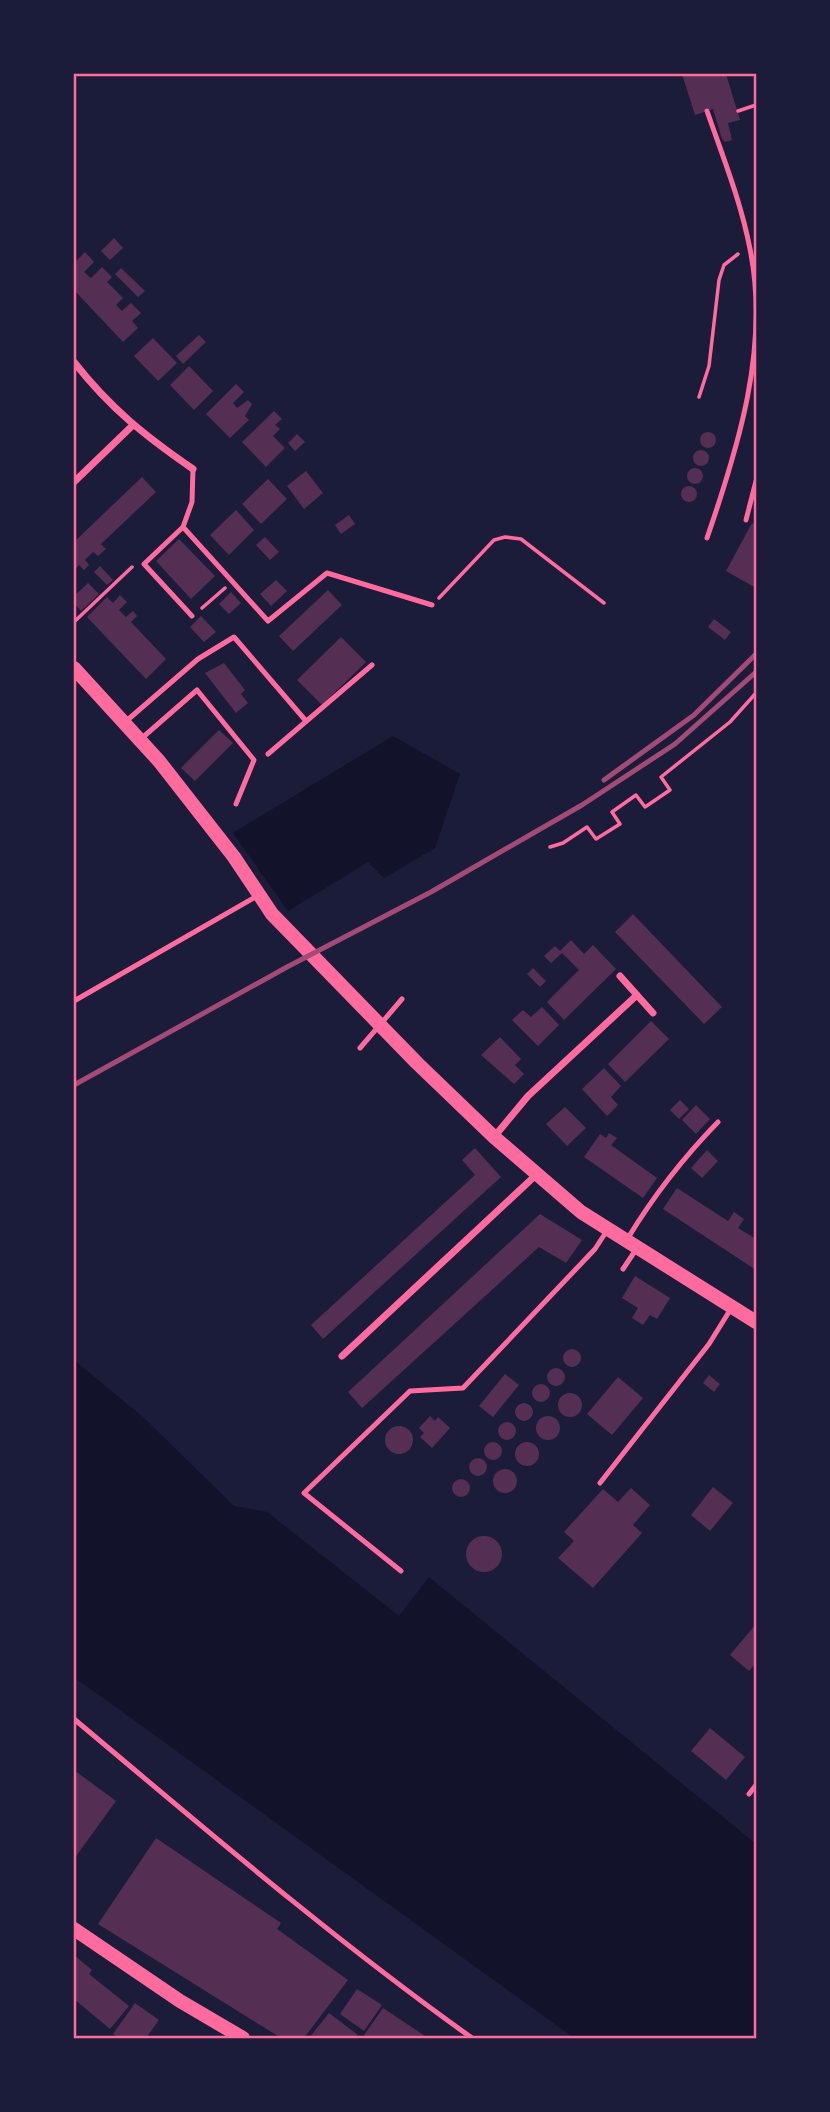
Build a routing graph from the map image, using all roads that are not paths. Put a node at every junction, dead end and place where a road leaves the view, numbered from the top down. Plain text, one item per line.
1 (707, 111) dead end
2 (755, 264) edge
3 (74, 362) edge
4 (132, 426) junction
5 (193, 469) joint
6 (757, 481) edge
7 (74, 482) edge
8 (746, 520) dead end
9 (183, 527) junction
10 (707, 538) dead end
11 (432, 605) dead end
12 (192, 616) road end
13 (372, 665) dead end
14 (74, 668) edge
15 (306, 722) junction
16 (124, 723) junction
17 (140, 740) junction
18 (268, 754) dead end
19 (236, 804) dead end
20 (259, 895) junction
21 (620, 976) dead end
22 (637, 995) junction
23 (402, 999) dead end
24 (74, 1001) edge
25 (653, 1013) dead end
26 (380, 1025) junction
27 (360, 1048) dead end
28 (718, 1122) dead end
29 (494, 1137) junction
30 (536, 1175) junction
31 (608, 1229) junction
32 (631, 1244) junction
33 (624, 1269) dead end
34 (732, 1307) junction
35 (757, 1322) edge
36 (342, 1356) dead end
37 (600, 1483) dead end
38 (401, 1570) dead end
39 (74, 1720) edge
40 (757, 1785) edge
41 (749, 1794) dead end
42 (74, 1929) edge
43 (243, 2039) edge
44 (472, 2039) edge

1 - 2 lane
2 - 10 lane
3 - 4 street
4 - 5 street
4 - 7 street
5 - 9 lane
6 - 8 lane
9 - 11 lane
9 - 12 lane
13 - 15 lane
14 - 16 main road
15 - 16 lane
15 - 18 lane
16 - 17 main road
17 - 19 lane
17 - 20 main road
20 - 24 lane
20 - 26 main road
21 - 22 street
22 - 25 street
22 - 29 street
23 - 26 lane
26 - 27 lane
26 - 29 main road
28 - 32 lane
29 - 30 main road
30 - 31 main road
30 - 36 street
31 - 32 main road
31 - 38 lane
32 - 33 lane
32 - 34 main road
34 - 35 main road
34 - 37 lane
39 - 44 lane
40 - 41 lane
42 - 43 main road

